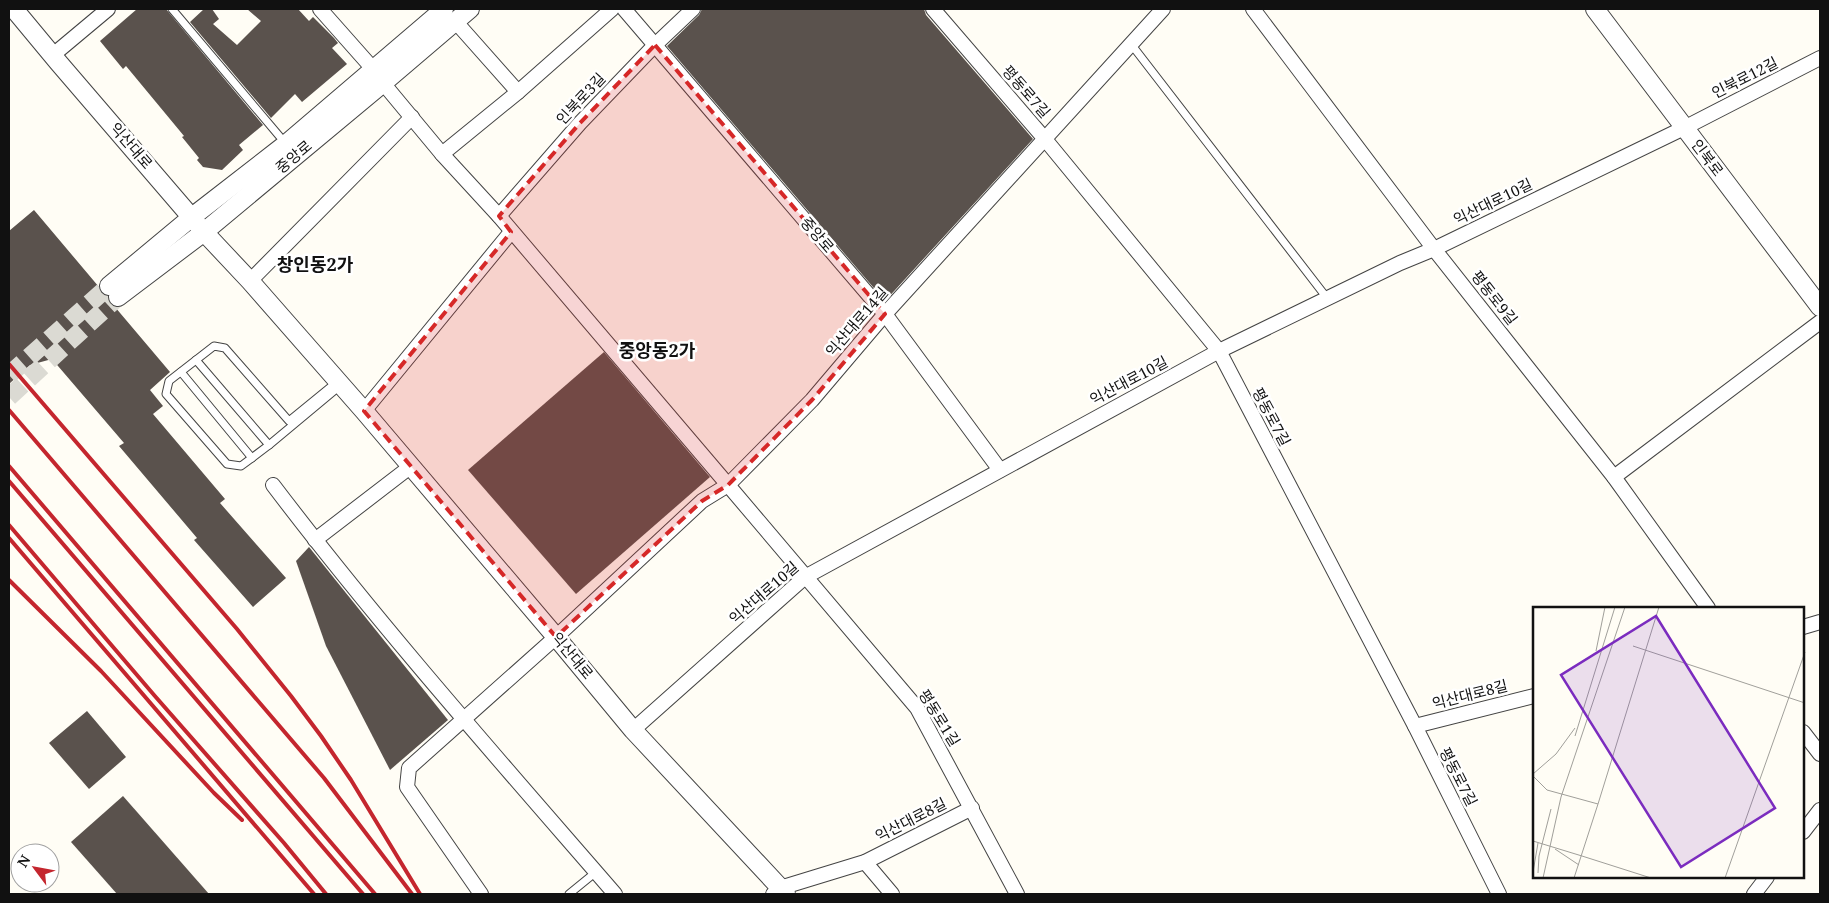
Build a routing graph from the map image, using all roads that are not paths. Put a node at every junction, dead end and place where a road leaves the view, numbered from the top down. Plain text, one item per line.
1 (14, 9) edge
2 (108, 9) edge
3 (172, 9) edge
4 (320, 9) edge
5 (470, 9) edge
6 (612, 9) edge
7 (624, 9) edge
8 (693, 9) edge
9 (934, 9) edge
10 (1163, 9) edge
11 (1253, 9) edge
12 (1595, 9) edge
13 (446, 12) edge
14 (1130, 44) junction
15 (655, 45) junction
16 (53, 55) junction
17 (1820, 58) edge
18 (379, 76) junction
19 (518, 92) junction
20 (412, 118) junction
21 (1684, 128) junction
22 (1044, 138) junction
23 (286, 144) junction
24 (442, 154) junction
25 (499, 216) junction
26 (192, 217) junction
27 (204, 232) junction
28 (511, 232) junction
29 (1434, 249) junction
30 (250, 281) junction
31 (1327, 298) junction
32 (1820, 307) edge
33 (885, 314) junction
34 (1820, 322) edge
35 (1219, 351) junction
36 (196, 360) junction
37 (181, 372) junction
38 (340, 383) junction
39 (364, 411) junction
40 (269, 445) junction
41 (252, 458) junction
42 (410, 467) junction
43 (1000, 470) junction
44 (1614, 477) junction
45 (728, 484) junction
46 (273, 485) dead end
47 (315, 540) junction
48 (805, 577) junction
49 (1707, 607) edge
50 (1820, 622) edge
51 (1804, 627) edge
52 (556, 637) junction
53 (1533, 696) edge
54 (464, 719) junction
55 (1415, 726) junction
56 (633, 730) junction
57 (1804, 733) edge
58 (1820, 754) edge
59 (972, 808) junction
60 (1820, 810) edge
61 (1804, 831) edge
62 (865, 862) junction
63 (596, 872) junction
64 (1767, 878) edge
65 (780, 892) edge
66 (481, 894) edge
67 (569, 894) edge
68 (615, 894) edge
69 (892, 894) edge
70 (1017, 894) edge
71 (1499, 894) edge
72 (1754, 894) edge

1 - 16 street, 익산대로
2 - 16 street
3 - 23 lane, 중앙로
4 - 18 street
5 - 13 street, 중앙로
6 - 19 street
7 - 15 street, 중앙로
8 - 15 street, 인북로3길
9 - 22 street, 평동로7길
10 - 14 street, 익산대로14길
11 - 29 street, 평동로9길
12 - 21 street, 인북로
13 - 18 street, 중앙로
13 - 19 street
14 - 22 street, 익산대로14길
14 - 31 lane
15 - 25 street, 인북로3길
15 - 33 street, 중앙로
16 - 26 street, 익산대로
17 - 21 street, 인북로12길
18 - 20 street
18 - 23 street, 중앙로
18 - 27 street, 중앙로
19 - 24 street
20 - 24 street
20 - 30 street
21 - 29 street, 익산대로10길
21 - 32 street, 인북로
22 - 33 street, 익산대로14길
22 - 35 street, 평동로7길
23 - 26 street, 중앙로
24 - 25 street
25 - 28 street
26 - 27 street, 익산대로
26 - 27 street, 중앙로
27 - 30 street, 익산대로
28 - 39 street
28 - 45 street
29 - 31 street, 익산대로10길
29 - 44 street, 평동로9길
30 - 38 street, 익산대로
31 - 35 street, 익산대로10길
33 - 43 street, 중앙로
33 - 45 street, 익산대로14길
34 - 44 street
35 - 43 street, 익산대로10길
35 - 55 street, 평동로7길
36 - 37 lane
36 - 38 lane
36 - 40 lane
37 - 41 lane
37 - 41 lane
38 - 39 street, 익산대로
38 - 40 lane
39 - 42 street, 익산대로
40 - 41 lane
42 - 47 street
42 - 52 street, 익산대로
43 - 48 street, 익산대로10길
44 - 49 street, 평동로9길
45 - 48 street
45 - 52 street, 익산대로14길
46 - 47 street
47 - 54 street
48 - 56 street, 익산대로10길
48 - 59 street, 평동로1길
50 - 51 street
52 - 54 street, 익산대로14길
52 - 56 street, 익산대로
53 - 55 street, 익산대로8길
54 - 63 street
54 - 66 street, 익산대로14길
55 - 71 street, 평동로7길
56 - 65 street, 익산대로
57 - 58 street
59 - 62 street, 익산대로8길
59 - 70 street, 평동로1길
60 - 61 street
62 - 65 street, 익산대로8길
62 - 69 street, 익산대로8길
63 - 67 lane
63 - 68 street
64 - 72 street

